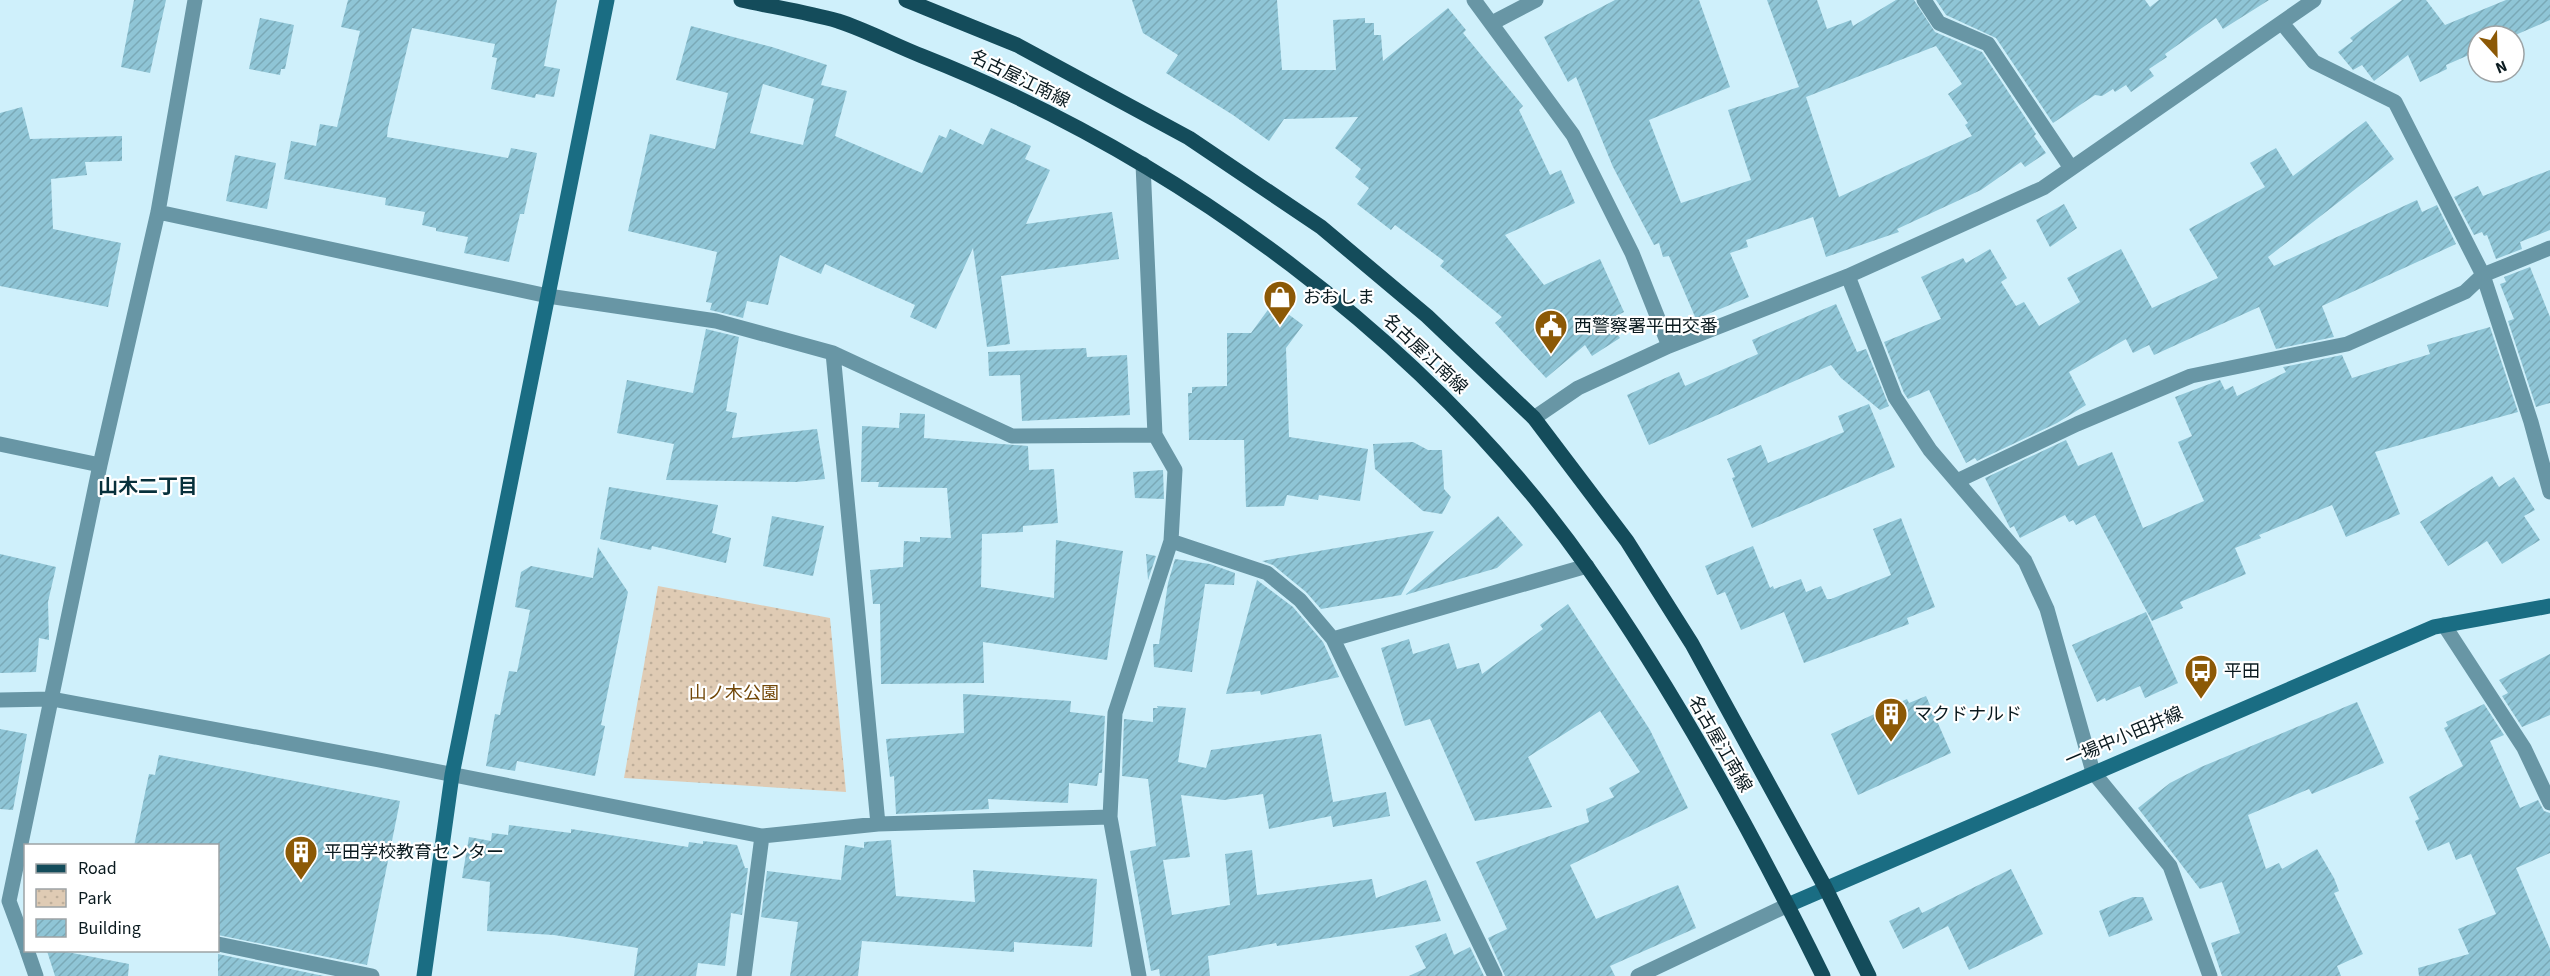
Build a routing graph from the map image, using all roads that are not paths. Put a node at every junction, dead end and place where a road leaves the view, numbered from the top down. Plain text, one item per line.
1 (195, 0) edge
2 (607, 0) edge
3 (741, 0) edge
4 (906, 0) edge
5 (1474, 0) edge
6 (1536, 0) edge
7 (1924, 0) edge
8 (2314, 0) edge
9 (1492, 23) junction
10 (2282, 23) junction
11 (1143, 164) junction
12 (2071, 168) junction
13 (158, 212) junction
14 (2550, 248) edge
15 (2482, 275) junction
16 (1848, 276) junction
17 (548, 296) junction
18 (1669, 346) junction
19 (833, 353) junction
20 (1534, 418) junction
21 (1155, 435) junction
22 (0, 444) edge
23 (100, 465) junction
24 (1957, 481) junction
25 (2550, 492) edge
26 (1171, 541) junction
27 (1587, 566) junction
28 (2550, 606) edge
29 (2444, 625) junction
30 (1334, 639) junction
31 (52, 699) junction
32 (0, 700) edge
33 (2093, 772) junction
34 (452, 775) junction
35 (2550, 803) edge
36 (1110, 817) junction
37 (878, 824) junction
38 (762, 836) junction
39 (1825, 887) junction
40 (5, 903) edge
41 (24, 904) edge
42 (1788, 905) junction
43 (219, 944) edge
44 (24, 945) edge
45 (27, 952) edge
46 (36, 976) edge
47 (372, 976) edge
48 (424, 976) edge
49 (744, 976) edge
50 (1139, 976) edge
51 (1495, 976) edge
52 (1638, 976) edge
53 (1823, 976) edge
54 (1869, 976) edge
55 (2210, 976) edge

1 - 13 street
2 - 17 street
3 - 11 main road, 名古屋江南線
4 - 20 main road, 名古屋江南線
5 - 9 street
6 - 9 street
7 - 12 street
8 - 10 street
9 - 18 street
10 - 12 street
10 - 15 street
11 - 21 street
11 - 27 main road, 名古屋江南線
12 - 16 street
13 - 17 street
13 - 23 street
14 - 15 street
15 - 24 street
15 - 25 street
16 - 18 street
16 - 24 street
17 - 19 street
17 - 34 street
18 - 20 street
19 - 21 street
19 - 37 street
20 - 39 main road, 名古屋江南線
21 - 26 street
22 - 23 street
23 - 31 street
24 - 33 street
26 - 30 street
26 - 36 street
27 - 30 street
27 - 42 main road, 名古屋江南線
28 - 29 street, 一場中小田井線
29 - 33 street, 一場中小田井線
29 - 35 street
30 - 51 street
31 - 32 street
31 - 34 street
31 - 40 street
33 - 39 street, 一場中小田井線
33 - 55 street
34 - 38 street
34 - 48 street
36 - 37 street
36 - 50 street
37 - 38 street
38 - 49 street
39 - 42 street, 一場中小田井線
39 - 54 main road, 名古屋江南線
40 - 41 street
40 - 44 street
42 - 52 street
42 - 53 main road, 名古屋江南線
43 - 47 street
45 - 46 street

